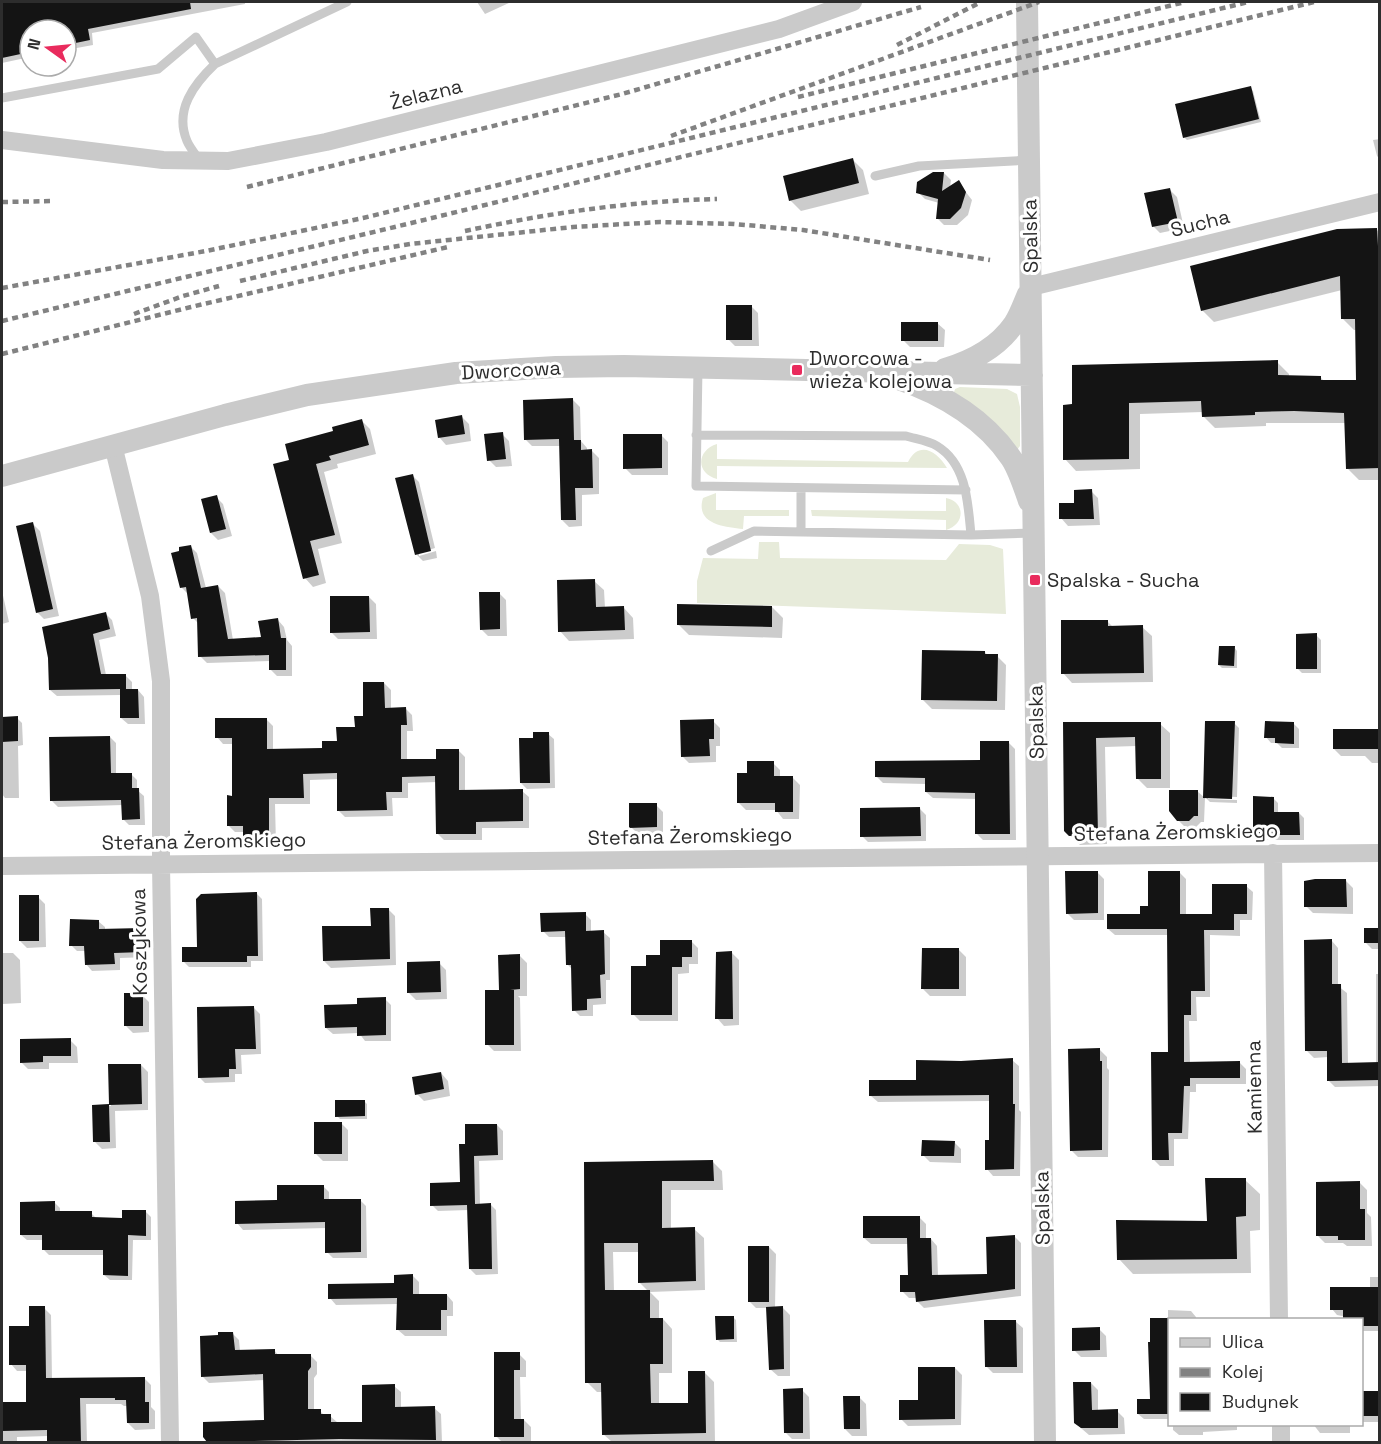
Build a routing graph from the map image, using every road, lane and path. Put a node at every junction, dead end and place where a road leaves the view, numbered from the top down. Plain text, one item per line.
1 (347, 2) edge
2 (853, 2) edge
3 (1027, 2) edge
4 (215, 64) junction
5 (2, 98) edge
6 (2, 140) edge
7 (1029, 160) junction
8 (200, 161) junction
9 (875, 176) dead end
10 (1380, 202) edge
11 (1031, 287) junction
12 (698, 368) junction
13 (874, 371) junction
14 (930, 373) junction
15 (1032, 375) junction
16 (696, 435) junction
17 (113, 446) junction
18 (2, 476) edge
19 (801, 488) junction
20 (966, 490) junction
21 (1034, 524) junction
22 (801, 531) junction
23 (971, 535) junction
24 (711, 551) dead end
25 (1274, 853) junction
26 (1380, 853) edge
27 (1038, 855) junction
28 (161, 864) junction
29 (2, 866) edge
30 (1279, 1318) edge
31 (1281, 1426) edge
32 (170, 1443) edge
33 (1045, 1443) edge
34 (1281, 1443) edge

1 - 4 lane
2 - 8 street, Żelazna
3 - 7 street, Spalska
4 - 5 lane
4 - 8 lane
6 - 8 street, Żelazna
7 - 9 lane
7 - 11 street, Spalska
10 - 11 street, Sucha
11 - 14 street
11 - 15 street, Spalska
12 - 13 street, Dworcowa
12 - 16 lane
12 - 17 street, Dworcowa
13 - 14 street, Dworcowa
13 - 21 street
14 - 15 street, Dworcowa
15 - 21 street, Spalska
16 - 19 lane
16 - 20 lane
17 - 18 street, Dworcowa
17 - 28 street, Koszykowa
19 - 20 lane
19 - 22 lane
20 - 23 lane
21 - 23 lane
21 - 27 street, Spalska
22 - 23 lane
22 - 24 lane
25 - 26 street, Stefana Żeromskiego
25 - 27 street, Stefana Żeromskiego
25 - 30 street, Kamienna
27 - 28 street, Stefana Żeromskiego
27 - 33 street, Spalska
28 - 29 street, Stefana Żeromskiego
28 - 32 street, Koszykowa
31 - 34 street

